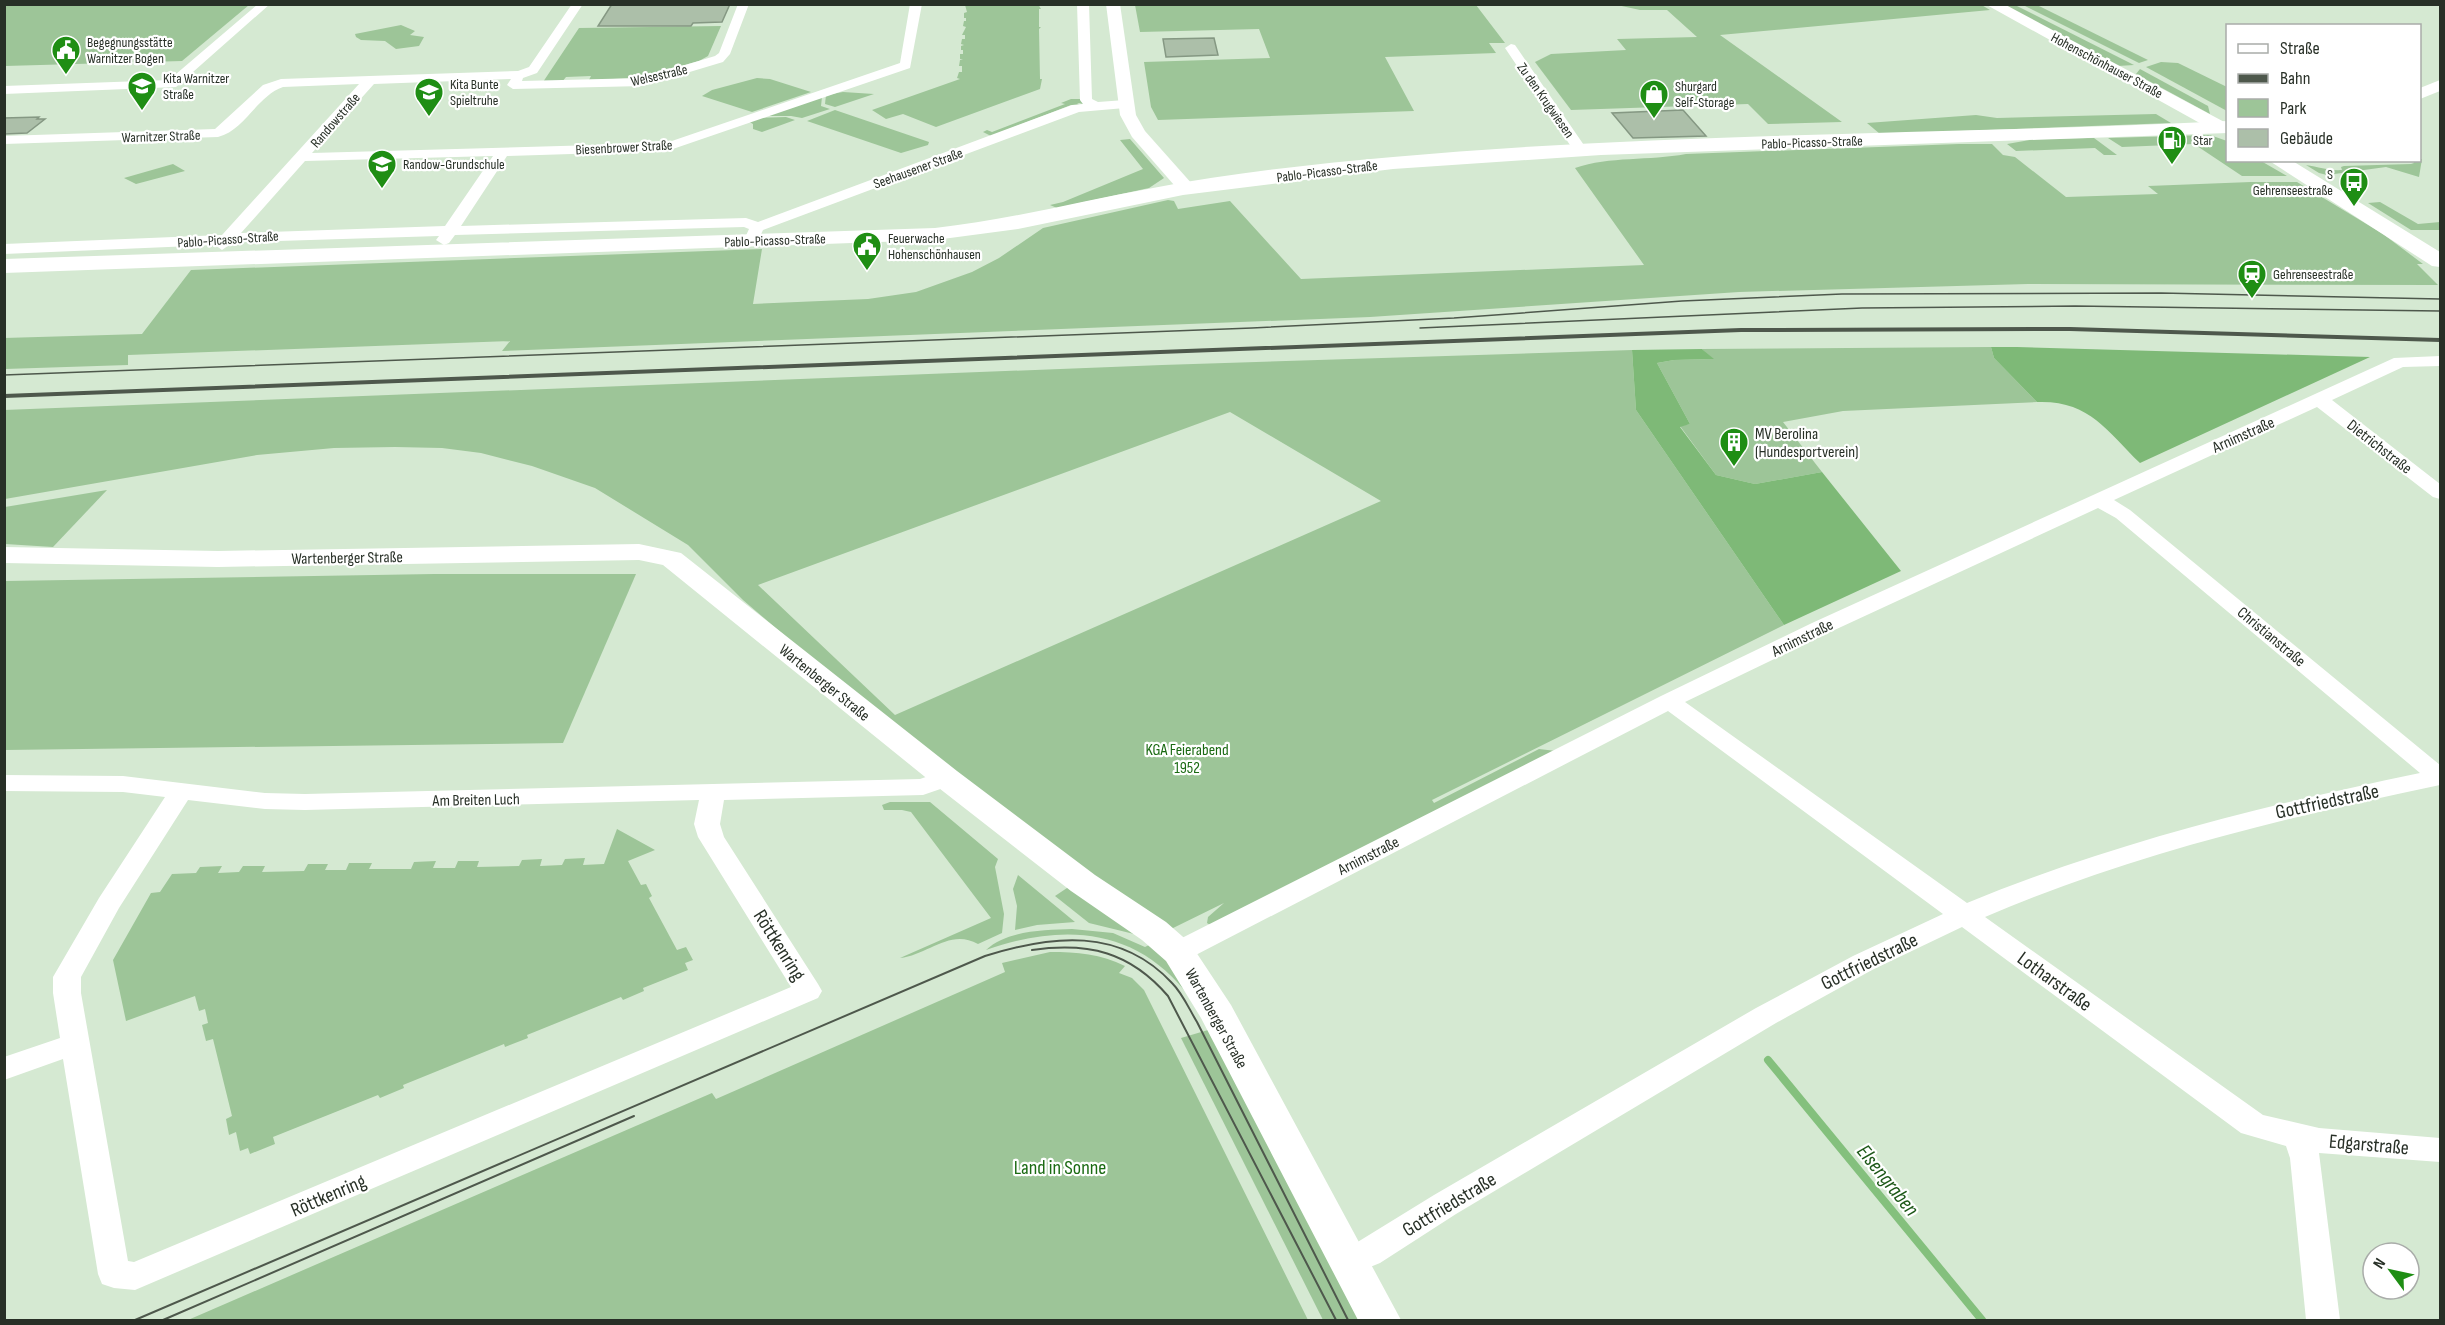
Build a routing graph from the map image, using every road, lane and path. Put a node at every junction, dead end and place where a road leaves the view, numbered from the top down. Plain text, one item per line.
1 (265, 4) edge
2 (578, 4) edge
3 (744, 4) edge
4 (916, 4) edge
5 (1083, 4) edge
6 (1113, 4) edge
7 (1992, 4) edge
8 (1511, 48) dead end
9 (520, 75) junction
10 (371, 80) junction
11 (4, 90) edge
12 (1125, 104) junction
13 (1093, 105) junction
14 (2226, 129) edge
15 (4, 140) edge
16 (1581, 151) junction
17 (503, 152) junction
18 (302, 157) junction
19 (2280, 162) edge
20 (1186, 189) junction
21 (452, 230) junction
22 (754, 234) junction
23 (227, 239) junction
24 (4, 249) edge
25 (437, 251) junction
26 (208, 259) junction
27 (2440, 261) edge
28 (4, 266) edge
29 (2440, 361) edge
30 (2319, 399) junction
31 (2440, 492) edge
32 (2099, 500) junction
33 (4, 555) edge
34 (1669, 701) junction
35 (2440, 777) edge
36 (946, 778) junction
37 (4, 783) edge
38 (181, 791) junction
39 (713, 793) junction
40 (1963, 915) junction
41 (1178, 952) junction
42 (77, 1043) junction
43 (4, 1069) edge
44 (2298, 1138) junction
45 (2440, 1150) edge
46 (1348, 1262) junction
47 (1380, 1320) edge
48 (2323, 1320) edge

1 - 11 street
2 - 9 street
3 - 9 street, Welsestraße
4 - 17 street, Biesenbrower Straße
5 - 13 street
6 - 12 street
7 - 14 street, Hohenschönhauser Straße
8 - 16 street, Zu den Krugwiesen
9 - 10 street, Randowstraße
10 - 15 street, Warnitzer Straße
10 - 18 street, Randowstraße
12 - 13 street, Seehausener Straße
12 - 20 street
13 - 22 street, Seehausener Straße
14 - 16 main road, Pablo-Picasso-Straße
16 - 20 main road, Pablo-Picasso-Straße
17 - 18 street, Biesenbrower Straße
17 - 21 street
18 - 23 street, Randowstraße
19 - 27 main road
20 - 22 main road, Pablo-Picasso-Straße
21 - 22 street, Pablo-Picasso-Straße
21 - 23 street, Pablo-Picasso-Straße
21 - 25 street
22 - 25 main road, Pablo-Picasso-Straße
23 - 24 street, Pablo-Picasso-Straße
23 - 26 street, Randowstraße
25 - 26 main road, Pablo-Picasso-Straße
26 - 28 main road, Pablo-Picasso-Straße
29 - 30 street, Arnimstraße
30 - 31 street, Dietrichstraße
30 - 32 street, Arnimstraße
32 - 34 street, Arnimstraße
32 - 35 street, Christianstraße
33 - 36 street, Wartenberger Straße
34 - 40 street, Lotharstraße
34 - 41 street, Arnimstraße
35 - 40 street, Gottfriedstraße
36 - 39 street, Am Breiten Luch
36 - 41 street, Wartenberger Straße
37 - 38 street, Am Breiten Luch
38 - 39 street, Am Breiten Luch
38 - 42 street, Röttkenring
39 - 42 street, Röttkenring
40 - 44 street, Lotharstraße
40 - 46 street, Gottfriedstraße
41 - 46 street, Wartenberger Straße
42 - 43 street
44 - 45 street, Edgarstraße
44 - 48 street
46 - 47 street, Wartenberger Straße

